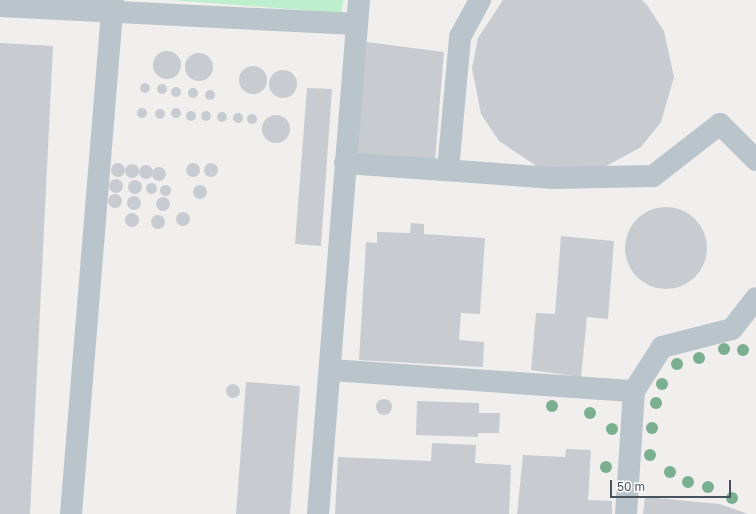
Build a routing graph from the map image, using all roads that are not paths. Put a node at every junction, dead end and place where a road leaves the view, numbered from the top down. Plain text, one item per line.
1 (359, 0) edge
2 (480, 0) edge
3 (112, 5) edge
4 (0, 6) edge
5 (357, 24) junction
6 (756, 160) edge
7 (346, 163) junction
8 (448, 170) junction
9 (756, 298) edge
10 (331, 370) junction
11 (634, 392) junction
12 (71, 514) edge
13 (318, 514) edge
14 (626, 514) edge

1 - 5 lane
2 - 8 lane
3 - 4 lane
3 - 5 lane
3 - 12 lane
5 - 7 lane
6 - 8 lane
7 - 8 lane
7 - 10 lane
9 - 11 lane
10 - 11 lane
10 - 13 lane
11 - 14 lane

